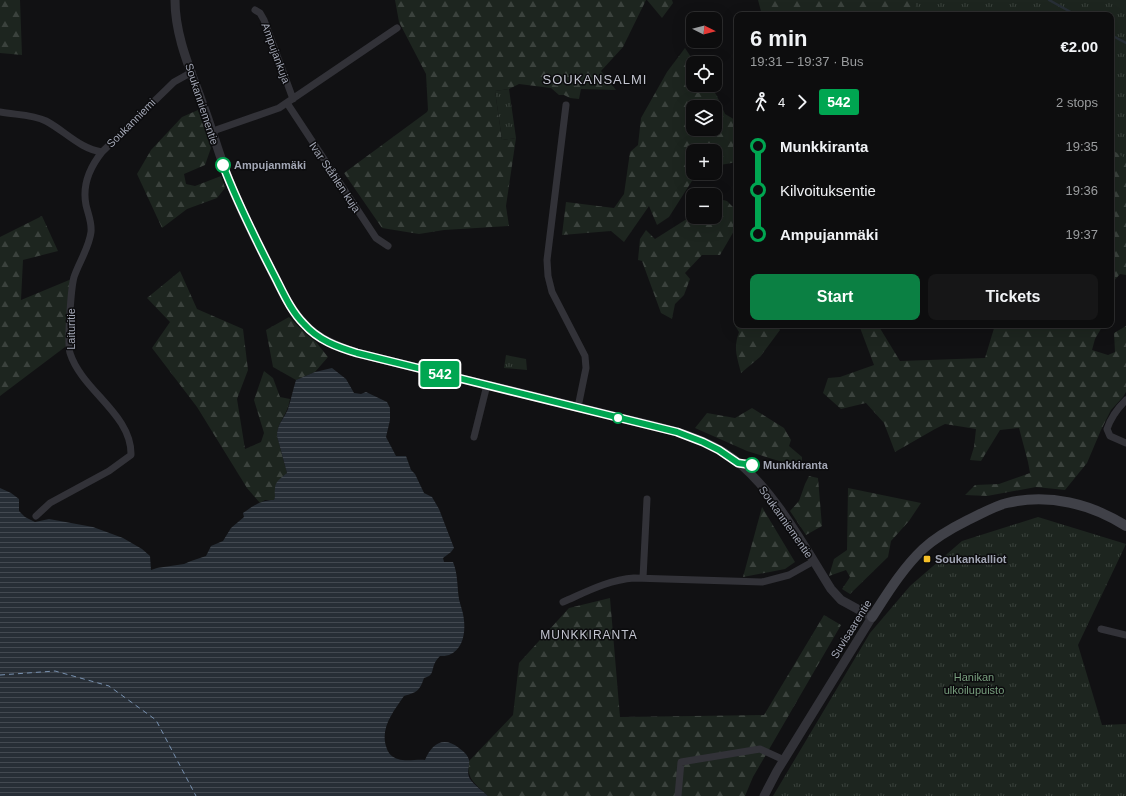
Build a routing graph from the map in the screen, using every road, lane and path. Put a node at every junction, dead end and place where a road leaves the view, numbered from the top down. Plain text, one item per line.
1 (175, 0) edge
2 (255, 10) dead end
3 (397, 28) dead end
4 (192, 72) junction
5 (290, 101) junction
6 (566, 105) dead end
7 (0, 112) edge
8 (213, 131) junction
9 (102, 152) junction
10 (388, 246) dead end
11 (487, 385) junction
12 (1126, 400) edge
13 (578, 407) junction
14 (474, 437) dead end
15 (1126, 443) edge
16 (647, 499) dead end
17 (36, 516) dead end
18 (1126, 526) edge
19 (814, 561) junction
20 (643, 578) junction
21 (563, 602) dead end
22 (872, 618) junction
23 (1100, 629) dead end
24 (1126, 635) edge
25 (784, 760) junction
26 (678, 796) edge
27 (764, 796) edge

1 - 4 street, Soukanniementie
2 - 5 street, Ampujankuja
3 - 5 street
4 - 8 street, Soukanniementie
4 - 9 street, Soukanniemi
5 - 8 street
5 - 10 street, Ivar Ståhlen kuja
6 - 13 street
7 - 9 street, Soukanniemi
8 - 11 street, Soukanniementie
9 - 17 street, Laituritie
11 - 13 street, Soukanniementie
11 - 14 street
12 - 15 street
13 - 19 street, Soukanniementie
16 - 20 street
18 - 22 main road, Suvisaarentie
19 - 20 street
19 - 22 street, Soukanniementie
20 - 21 street
22 - 25 street, Suvisaarentie
23 - 24 street
25 - 26 street
25 - 27 street, Suvisaarentie

